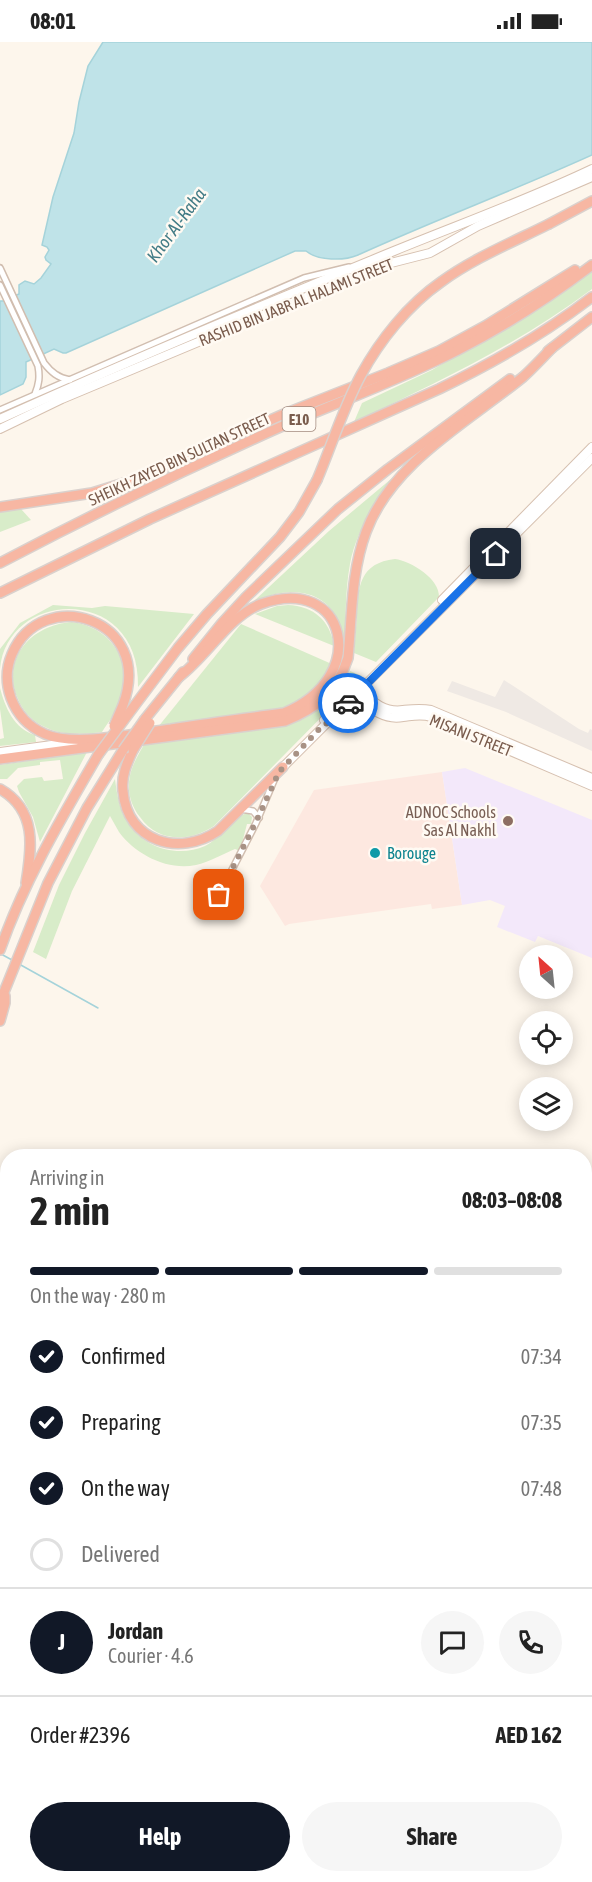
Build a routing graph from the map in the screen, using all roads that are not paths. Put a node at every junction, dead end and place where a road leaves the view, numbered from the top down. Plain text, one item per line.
1 (592, 169) edge
2 (592, 177) edge
3 (592, 201) edge
4 (422, 240) junction
5 (592, 260) edge
6 (398, 261) junction
7 (362, 264) junction
8 (592, 265) edge
9 (0, 268) edge
10 (315, 275) junction
11 (0, 285) edge
12 (290, 295) junction
13 (592, 297) edge
14 (592, 317) edge
15 (552, 348) junction
16 (41, 364) junction
17 (70, 380) junction
18 (357, 386) junction
19 (35, 394) junction
20 (0, 410) edge
21 (0, 419) edge
22 (0, 429) edge
23 (592, 447) edge
24 (592, 458) edge
25 (0, 507) edge
26 (0, 563) edge
27 (0, 593) edge
28 (225, 625) junction
29 (344, 648) junction
30 (398, 648) junction
31 (340, 669) junction
32 (356, 691) junction
33 (99, 738) junction
34 (128, 750) junction
35 (0, 752) edge
36 (98, 755) junction
37 (0, 759) edge
38 (283, 767) junction
39 (589, 781) edge
40 (0, 789) edge
41 (239, 809) junction
42 (258, 818) junction
43 (24, 891) junction
44 (219, 895) dead end
45 (0, 950) edge
46 (4, 991) junction
47 (0, 1002) edge
48 (0, 1021) edge

1 - 4 main road, RASHID BIN JABR AL HALAMI STREET
2 - 6 main road, RASHID BIN JABR AL HALAMI STREET
3 - 18 highway, bridge
4 - 6 main road
4 - 7 main road, RASHID BIN JABR AL HALAMI STREET
5 - 18 highway
6 - 22 main road, RASHID BIN JABR AL HALAMI STREET
7 - 10 street
7 - 12 main road, RASHID BIN JABR AL HALAMI STREET
8 - 26 highway, SHEIKH ZAYED BIN SULTAN STREET / E10
9 - 16 street
10 - 12 main road
10 - 17 street
11 - 16 street
12 - 21 main road, RASHID BIN JABR AL HALAMI STREET
13 - 27 highway, E10
14 - 15 highway
15 - 28 highway
15 - 29 highway
16 - 17 street
16 - 19 street
17 - 19 street
18 - 25 highway
18 - 36 highway, bridge
19 - 20 street
23 - 30 main road
24 - 30 main road
28 - 29 highway
28 - 34 highway, bridge
29 - 31 highway
30 - 32 main road
31 - 33 highway
31 - 37 highway
32 - 38 main road
32 - 39 main road, MISANI STREET
33 - 35 main road
33 - 36 highway, bridge
34 - 41 highway
34 - 46 highway
36 - 43 highway
38 - 41 highway
38 - 42 street
40 - 43 highway
41 - 42 street
42 - 44 street
43 - 45 highway
46 - 47 highway
46 - 48 highway

